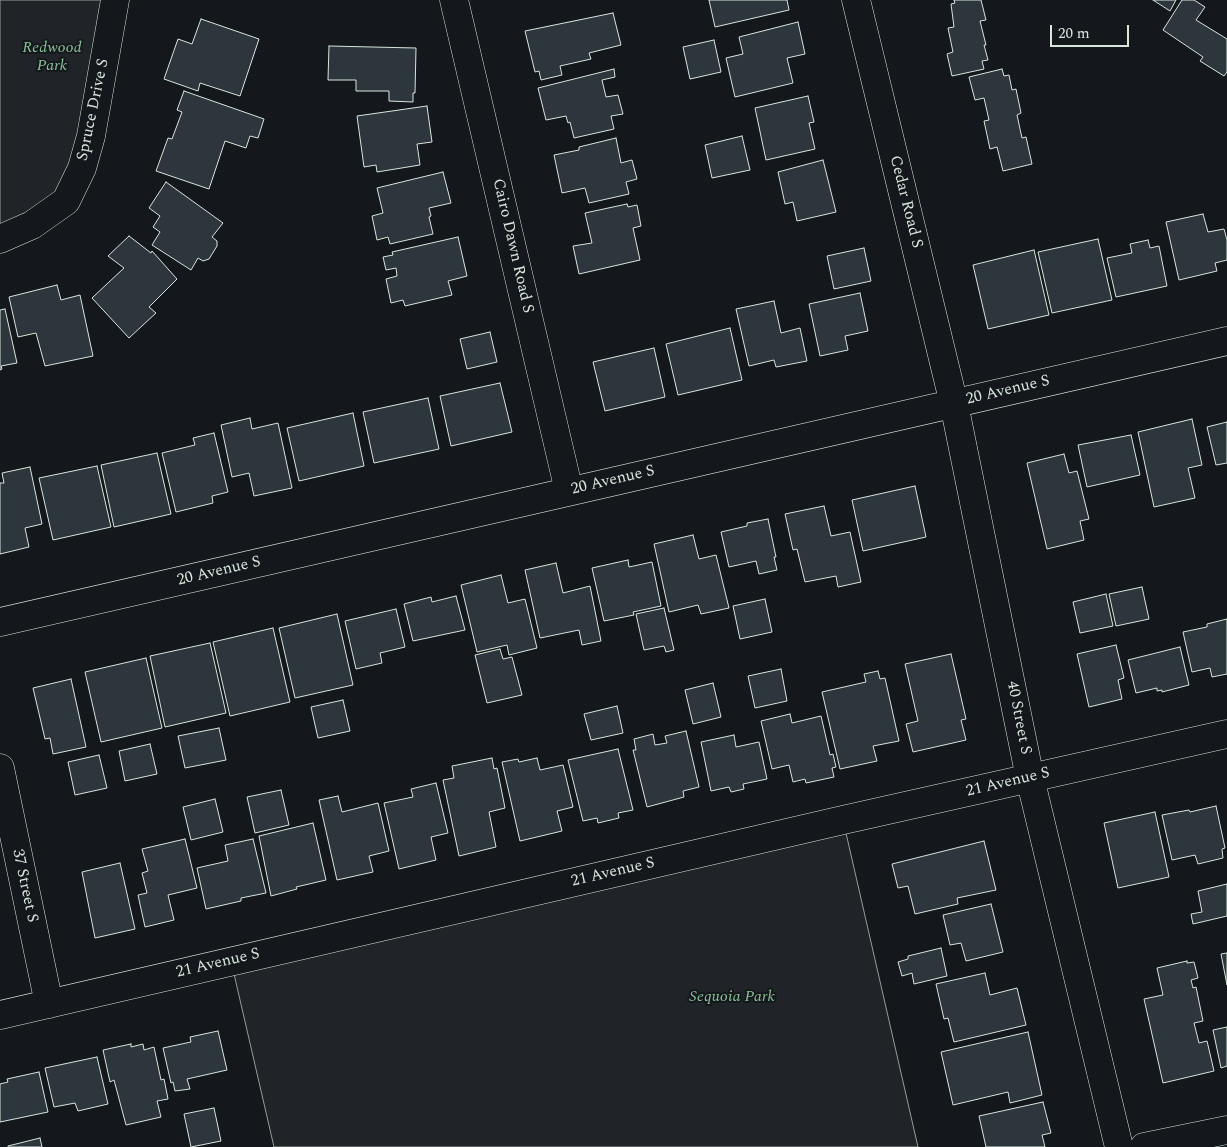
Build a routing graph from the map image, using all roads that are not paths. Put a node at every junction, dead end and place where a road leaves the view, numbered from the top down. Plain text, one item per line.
1 (115, 0) edge
2 (454, 0) edge
3 (856, 0) edge
4 (0, 239) edge
5 (1227, 341) edge
6 (954, 404) junction
7 (569, 491) junction
8 (0, 622) edge
9 (1227, 734) edge
10 (0, 768) edge
11 (1030, 778) junction
12 (49, 1004) junction
13 (0, 1015) edge
14 (1227, 1130) edge
15 (1119, 1147) edge
16 (1144, 1147) edge

1 - 4 street, Spruce Drive S
2 - 7 street, Cairo Dawn Road S
3 - 6 street, Cedar Road S
5 - 6 street, 20 Avenue S
6 - 7 street, 20 Avenue S
6 - 11 street, 40 Street S
7 - 8 street, 20 Avenue S
9 - 11 street, 21 Avenue S
10 - 12 street, 37 Street S
11 - 12 street, 21 Avenue S
11 - 15 street, 40 Street S
12 - 13 street, 21 Avenue S
14 - 16 street

